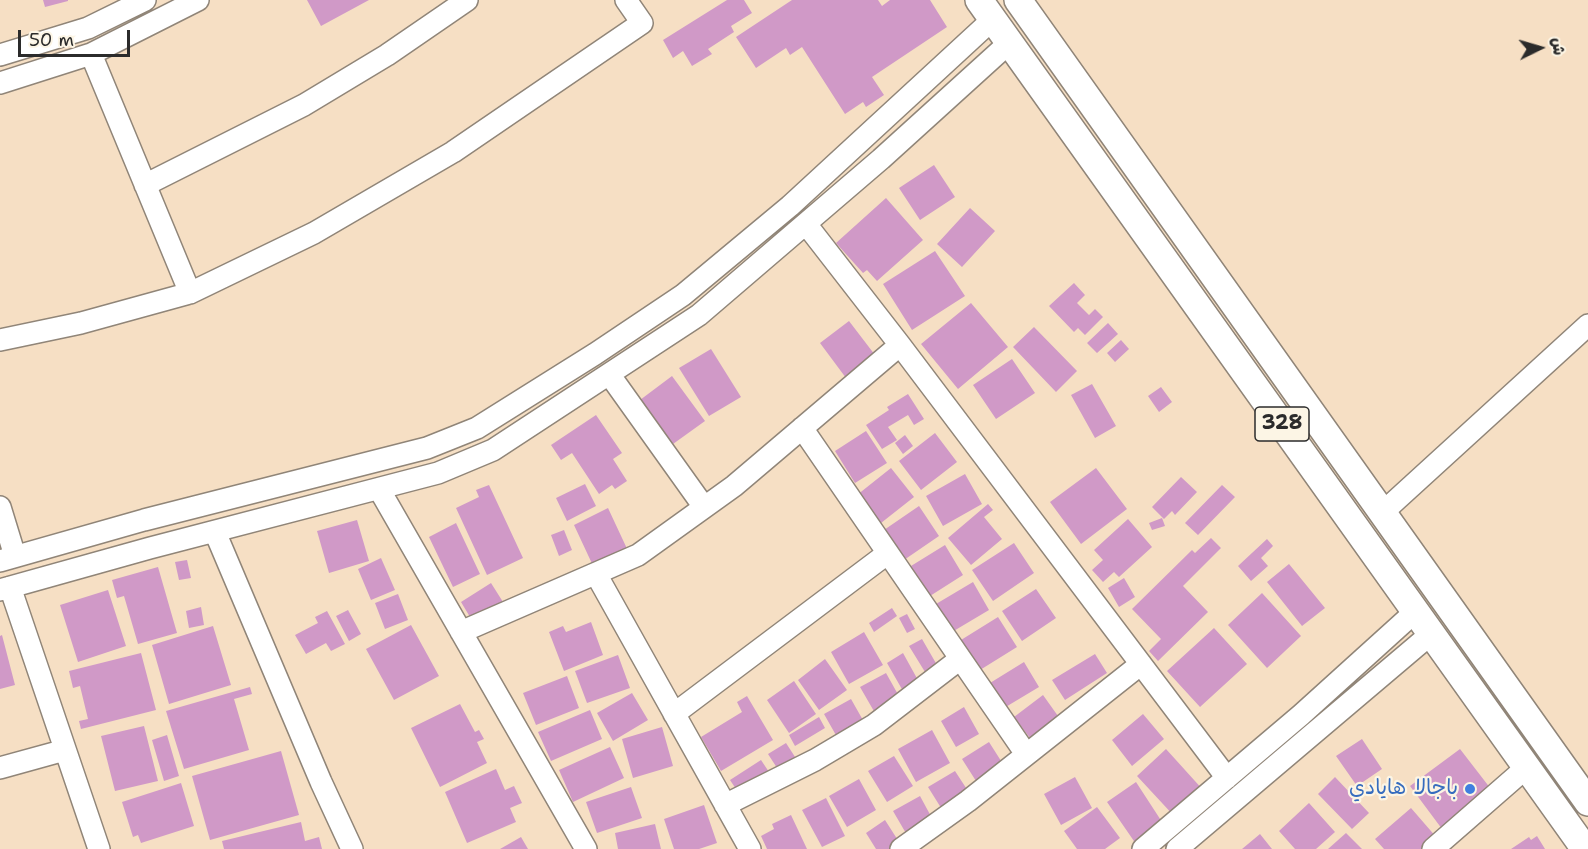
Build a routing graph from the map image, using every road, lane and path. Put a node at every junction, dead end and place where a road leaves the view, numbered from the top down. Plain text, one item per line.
1 (145, 0) edge
2 (198, 0) edge
3 (467, 0) edge
4 (626, 0) edge
5 (1018, 0) edge
6 (986, 10) edge
7 (1010, 43) junction
8 (91, 54) junction
9 (0, 55) edge
10 (0, 83) edge
11 (145, 185) junction
12 (806, 224) junction
13 (190, 293) junction
14 (1588, 325) edge
15 (0, 340) edge
16 (900, 345) junction
17 (609, 374) junction
18 (802, 428) junction
19 (379, 489) junction
20 (0, 507) edge
21 (704, 507) junction
22 (1382, 513) junction
23 (215, 531) junction
24 (888, 553) junction
25 (8, 558) edge
26 (596, 574) junction
27 (5, 589) edge
28 (1416, 610) junction
29 (461, 632) junction
30 (1432, 633) junction
31 (960, 659) junction
32 (1141, 664) junction
33 (674, 714) junction
34 (65, 750) junction
35 (1026, 754) junction
36 (1527, 767) junction
37 (0, 768) edge
38 (1227, 778) junction
39 (1588, 802) edge
40 (725, 805) junction
41 (905, 848) edge
42 (99, 849) edge
43 (352, 849) edge
44 (586, 849) edge
45 (750, 849) edge
46 (1143, 849) edge
47 (1177, 849) edge
48 (1433, 849) edge
49 (1586, 849) edge

1 - 9 street
2 - 8 street
3 - 11 street
4 - 13 street
5 - 22 main road
6 - 7 main road, 328
6 - 25 street
7 - 12 street
7 - 28 main road, 328
8 - 10 street
8 - 11 street
11 - 13 street
12 - 16 street
12 - 17 street
13 - 15 street
14 - 22 street
16 - 18 street
16 - 32 street
17 - 19 street
17 - 21 street
18 - 21 street
18 - 24 street
19 - 23 street
19 - 29 street
20 - 25 street
21 - 26 street
22 - 39 main road
23 - 27 street
23 - 43 street
24 - 31 street
24 - 33 street
26 - 29 street
26 - 33 street
27 - 34 street
28 - 30 main road, 328
28 - 38 street
29 - 44 street
30 - 36 main road, 328
30 - 47 street
31 - 35 street
31 - 40 street
32 - 35 street
32 - 38 street
33 - 40 street
34 - 37 street
34 - 42 street
35 - 41 street
36 - 48 street
36 - 49 main road, 328
38 - 46 street
40 - 45 street

